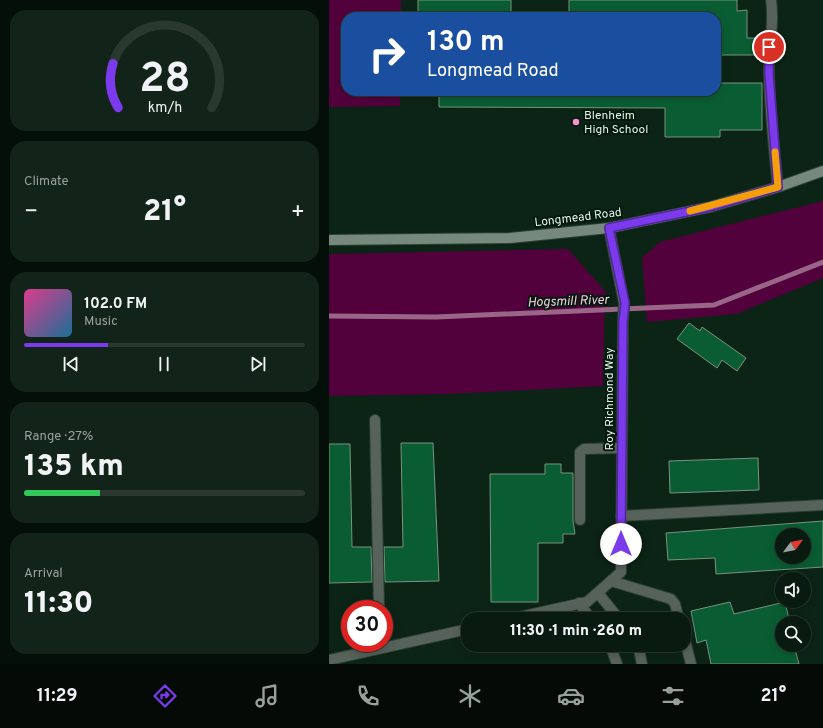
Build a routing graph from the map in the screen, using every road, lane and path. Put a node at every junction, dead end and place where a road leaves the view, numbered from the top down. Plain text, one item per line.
1 (771, 0) edge
2 (823, 171) edge
3 (778, 187) junction
4 (609, 228) junction
5 (329, 240) edge
6 (375, 420) dead end
7 (622, 448) junction
8 (823, 505) edge
9 (621, 516) junction
10 (580, 520) dead end
11 (611, 580) junction
12 (598, 593) junction
13 (379, 600) edge
14 (579, 603) junction
15 (540, 612) edge
16 (586, 612) edge
17 (613, 612) edge
18 (677, 612) edge
19 (461, 630) edge
20 (393, 643) edge
21 (358, 652) edge
22 (613, 652) edge
23 (639, 652) edge
24 (688, 652) edge
25 (329, 660) edge
26 (617, 664) edge
27 (642, 664) edge
28 (691, 664) edge

1 - 3 street
2 - 3 street, Longmead Road
3 - 4 street, Longmead Road
4 - 5 street, Longmead Road
4 - 7 street, Roy Richmond Way
6 - 13 street
7 - 9 street, Roy Richmond Way
7 - 10 street
8 - 9 street
9 - 11 street, Roy Richmond Way
11 - 12 street
11 - 18 street
12 - 14 street
12 - 17 street
14 - 15 street
14 - 16 street
19 - 20 street
21 - 25 street
22 - 26 street
23 - 27 street
24 - 28 street

